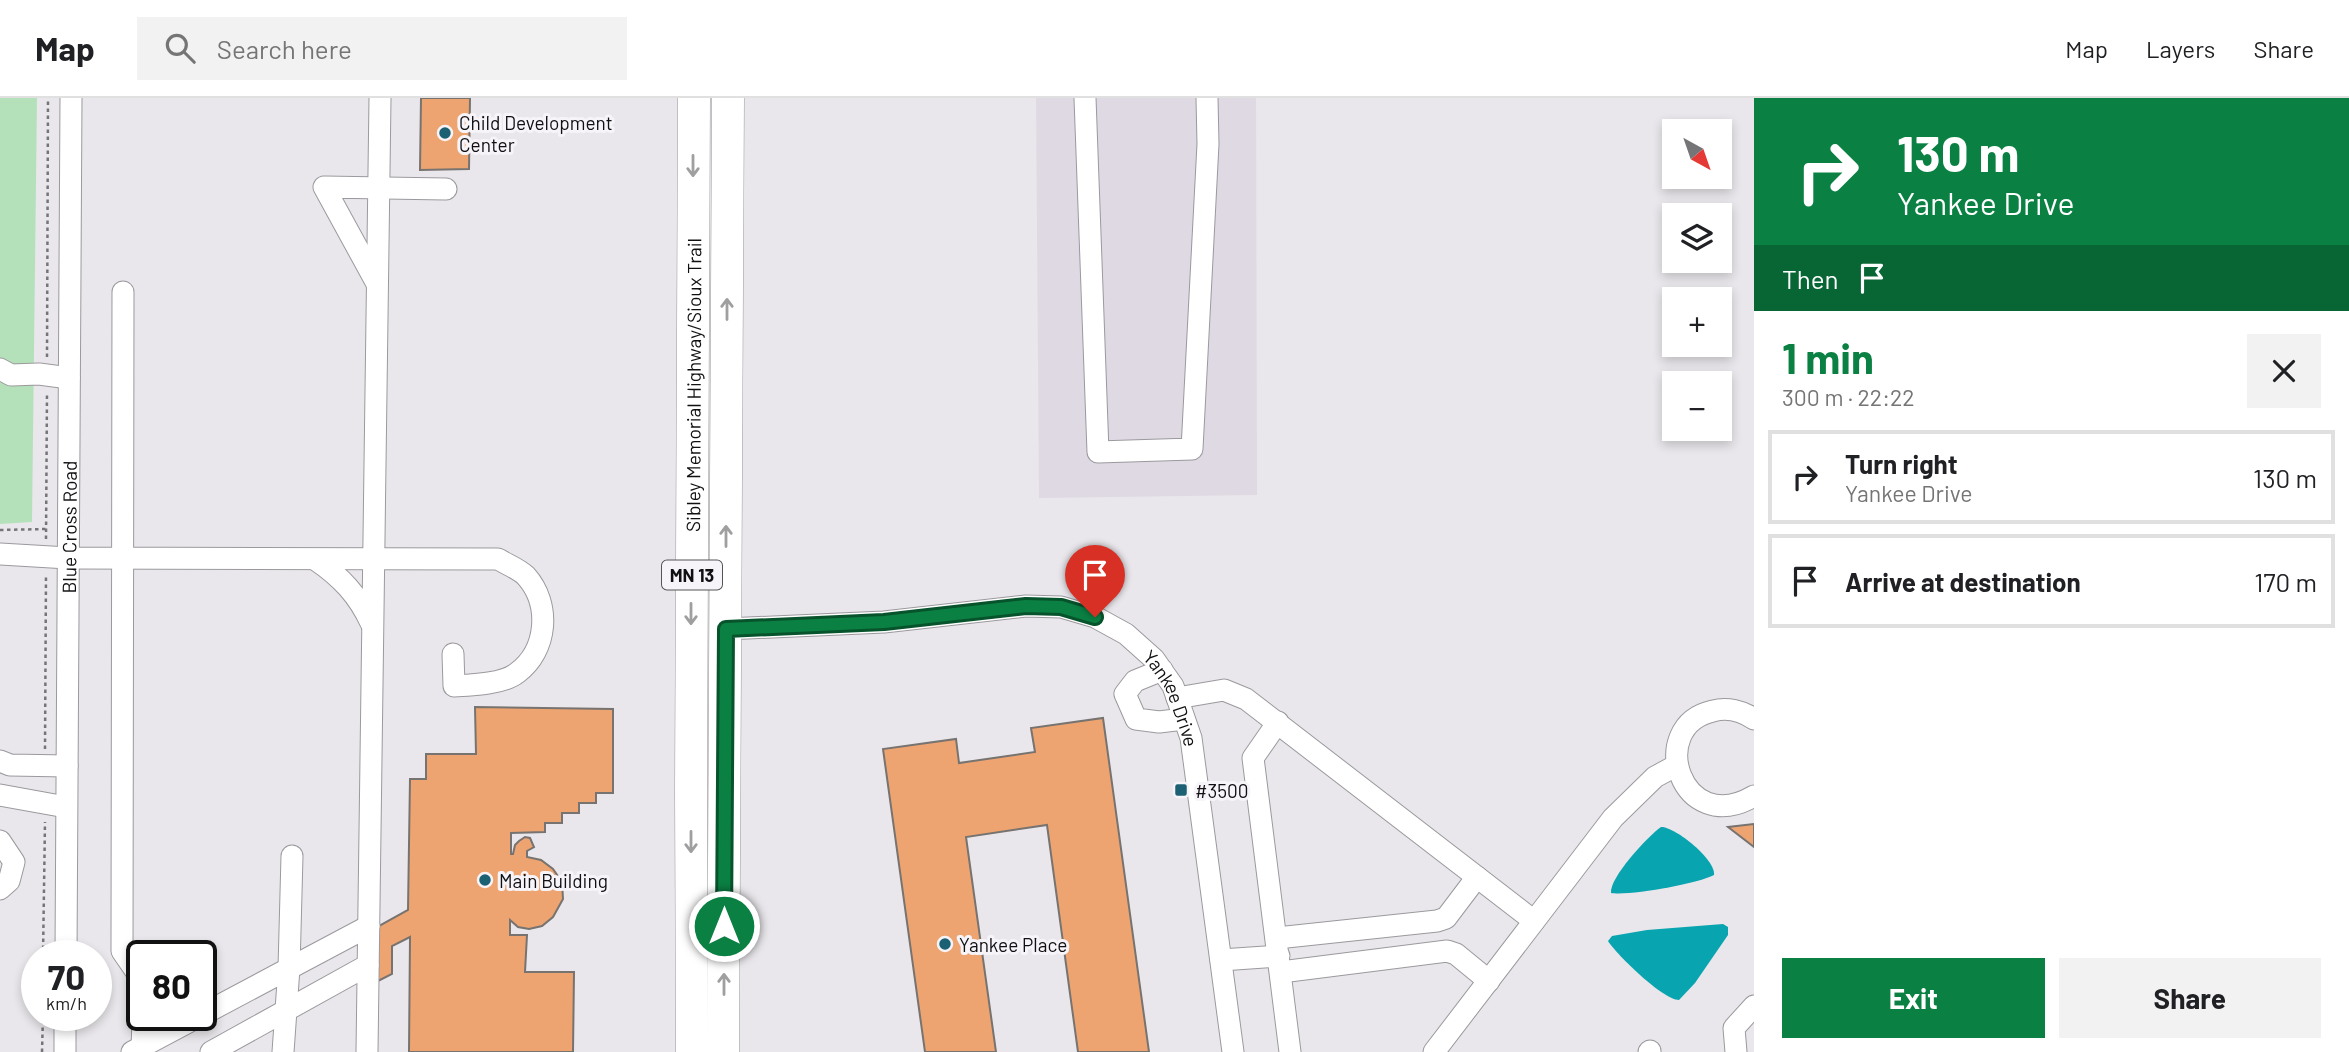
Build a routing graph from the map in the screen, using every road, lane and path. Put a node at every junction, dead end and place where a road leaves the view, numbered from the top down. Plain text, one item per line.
1 (48, 98) edge
2 (71, 98) edge
3 (380, 98) edge
4 (694, 98) edge
5 (728, 98) edge
6 (1085, 98) edge
7 (1207, 98) edge
8 (379, 187) junction
9 (446, 189) dead end
10 (377, 284) junction
11 (123, 292) dead end
12 (0, 369) edge
13 (47, 375) junction
14 (69, 377) junction
15 (46, 529) junction
16 (0, 530) edge
17 (0, 554) edge
18 (57, 558) junction
19 (122, 559) junction
20 (316, 560) junction
21 (374, 561) junction
22 (373, 626) junction
23 (726, 629) junction
24 (453, 654) dead end
25 (1162, 670) junction
26 (1177, 698) junction
27 (1184, 719) junction
28 (1754, 719) edge
29 (1278, 722) junction
30 (0, 761) edge
31 (1677, 765) junction
32 (56, 766) junction
33 (0, 795) edge
34 (1754, 796) edge
35 (45, 804) junction
36 (66, 807) junction
37 (0, 841) edge
38 (292, 856) dead end
39 (1477, 877) junction
40 (0, 889) edge
41 (1534, 921) junction
42 (369, 926) junction
43 (43, 940) edge
44 (66, 940) edge
45 (1279, 956) junction
46 (126, 957) edge
47 (1220, 960) junction
48 (368, 965) junction
49 (289, 968) junction
50 (1489, 981) junction
51 (1754, 1006) edge
52 (286, 1010) junction
53 (43, 1031) edge
54 (65, 1031) edge
55 (141, 1031) edge
56 (139, 1050) edge
57 (42, 1052) edge
58 (65, 1052) edge
59 (211, 1052) edge
60 (283, 1052) edge
61 (367, 1052) edge
62 (692, 1052) edge
63 (723, 1052) edge
64 (1233, 1052) edge
65 (1290, 1052) edge
66 (1434, 1052) edge
67 (1736, 1052) edge

1 - 13 path
2 - 14 street, Blue Cross Road
3 - 8 street
4 -> 62 highway, Sibley Memorial Highway/Sioux Trail / MN 13
23 -> 5 highway, Sibley Memorial Highway/Sioux Trail / MN 13
6 - 7 street
8 - 9 street
8 - 10 street
8 - 10 street
10 - 21 street
11 - 19 street
12 - 13 street
13 - 14 street
13 - 15 path
14 - 18 street, Blue Cross Road
15 - 16 path
15 - 18 path
17 - 18 street
18 - 19 street
18 - 32 street, Blue Cross Road
18 - 32 path
19 - 20 street
19 - 46 street
20 - 21 street
20 - 22 street
21 - 22 street
21 - 24 street
22 - 42 street
23 - 25 street, Yankee Drive
63 -> 23 highway, Sibley Memorial Highway/Sioux Trail / MN 13
25 - 26 street, Yankee Drive
25 - 27 street
26 - 27 street, Yankee Drive
26 - 29 street
27 - 47 street, Yankee Drive
28 - 31 street
29 - 39 street
29 - 45 street
30 - 32 street
31 - 34 street
31 - 41 street
32 - 36 street, Blue Cross Road
33 - 35 street
35 - 36 street
35 - 43 path
36 - 44 street, Blue Cross Road
37 - 40 street
38 - 49 street
39 - 41 street
39 - 45 street
41 - 50 street
42 - 48 street
42 - 49 street
45 - 47 street
45 - 50 street
45 - 65 street
47 - 64 street, Yankee Drive
48 - 52 street
48 - 61 street
49 - 52 street
49 - 56 street
50 - 66 street
51 - 67 street
52 - 59 street
52 - 60 street
53 - 57 path
54 - 58 street
55 - 56 street

